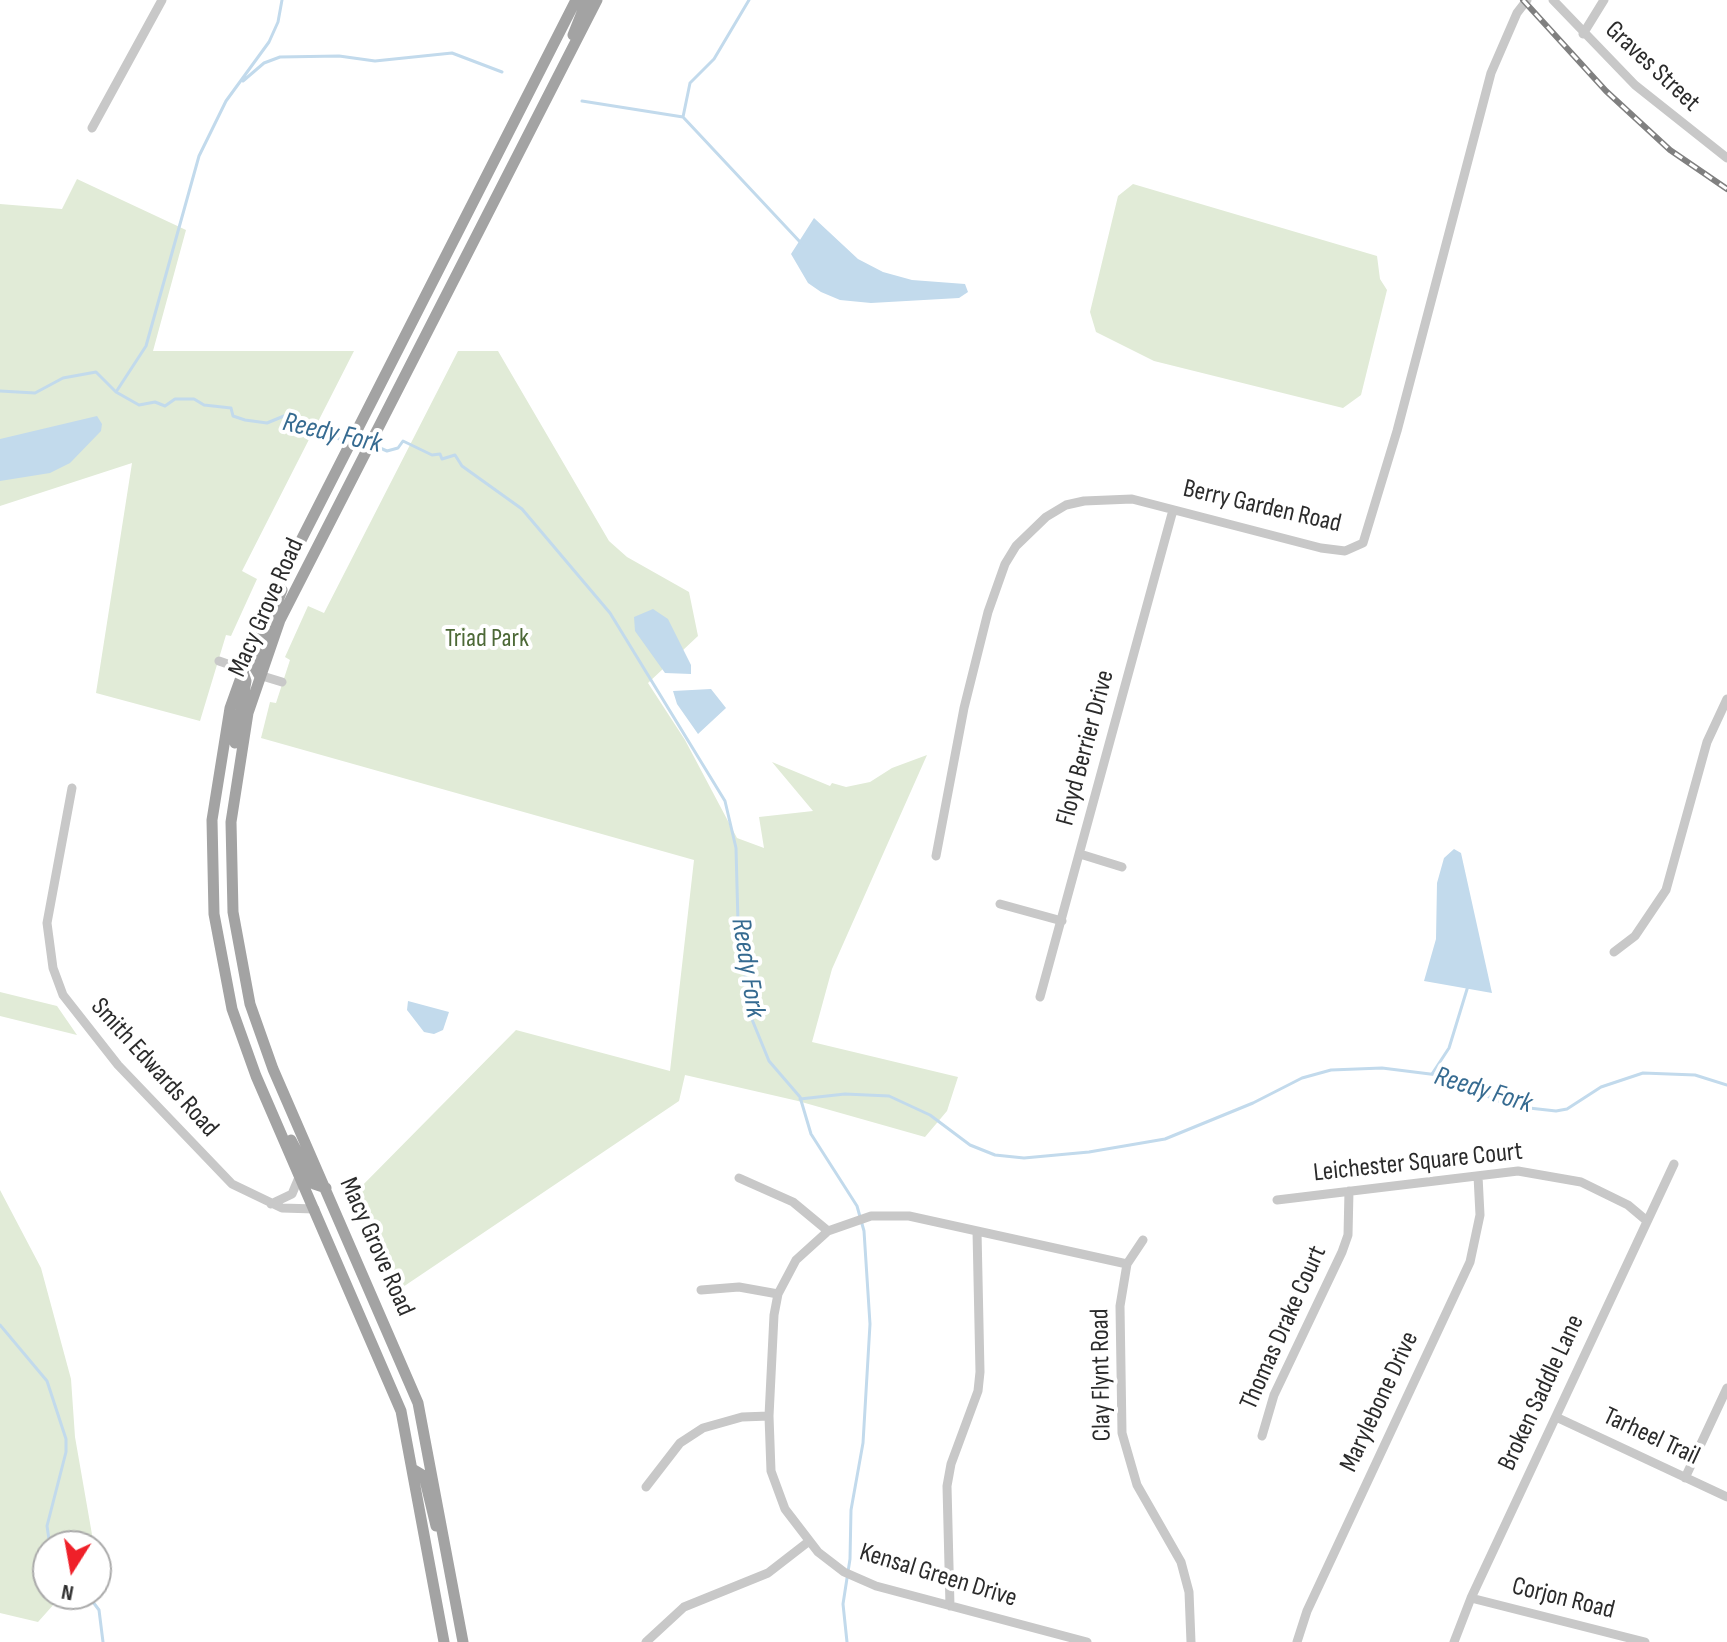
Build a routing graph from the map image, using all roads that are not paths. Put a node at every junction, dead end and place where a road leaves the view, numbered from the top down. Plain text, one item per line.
1 (162, 0) edge
2 (576, 0) edge
3 (587, 0) edge
4 (597, 0) edge
5 (1527, 0) edge
6 (1553, 0) edge
7 (1604, 0) edge
8 (1583, 34) junction
9 (563, 66) junction
10 (92, 128) dead end
11 (1727, 158) edge
12 (1173, 510) junction
13 (305, 529) junction
14 (219, 661) dead end
15 (242, 669) junction
16 (259, 675) junction
17 (282, 682) dead end
18 (1727, 699) edge
19 (72, 788) dead end
20 (233, 799) junction
21 (1080, 854) junction
22 (936, 856) dead end
23 (1122, 867) dead end
24 (1000, 904) dead end
25 (1062, 921) junction
26 (1614, 952) dead end
27 (1040, 997) dead end
28 (256, 1076) junction
29 (1674, 1164) dead end
30 (300, 1175) junction
31 (1478, 1176) junction
32 (739, 1178) dead end
33 (326, 1188) junction
34 (1349, 1191) junction
35 (1277, 1200) dead end
36 (271, 1204) junction
37 (315, 1209) junction
38 (1647, 1221) junction
39 (828, 1231) junction
40 (977, 1231) junction
41 (1143, 1240) dead end
42 (1127, 1264) junction
43 (701, 1290) dead end
44 (778, 1294) junction
45 (1727, 1388) edge
46 (769, 1416) junction
47 (1556, 1417) junction
48 (1262, 1436) dead end
49 (414, 1470) junction
50 (1685, 1478) junction
51 (646, 1487) dead end
52 (1727, 1497) edge
53 (808, 1542) junction
54 (452, 1581) junction
55 (1471, 1598) junction
56 (950, 1606) junction
57 (444, 1642) edge
58 (463, 1642) edge
59 (646, 1642) edge
60 (1087, 1642) edge
61 (1191, 1642) edge
62 (1297, 1642) edge
63 (1454, 1642) edge
64 (1645, 1642) edge

1 - 10 street
2 - 13 main road, Macy Grove Road
3 - 9 main road
4 - 9 main road, Macy Grove Road
5 - 12 street, Berry Garden Road
6 - 8 street, Graves Street
7 - 8 street
8 - 11 street, Graves Street
9 - 16 main road, Macy Grove Road
12 - 21 street, Floyd Berrier Drive
12 - 22 street, Berry Garden Road
13 - 15 main road, Macy Grove Road
13 - 16 main road
14 - 15 street
15 - 20 main road
15 - 28 main road, Macy Grove Road
16 - 17 street
16 - 20 main road, Macy Grove Road
18 - 26 street
19 - 36 street, Smith Edwards Road
20 - 33 main road, Macy Grove Road
21 - 23 street
21 - 25 street, Floyd Berrier Drive
24 - 25 street
25 - 27 street, Floyd Berrier Drive
28 - 30 main road, Macy Grove Road
28 - 33 main road
29 - 38 street, Broken Saddle Lane
30 - 36 street
30 - 37 main road, Macy Grove Road
31 - 34 street, Leichester Square Court
31 - 38 street, Leichester Square Court
31 - 62 street, Marylebone Drive
32 - 39 street
33 - 54 main road, Macy Grove Road
34 - 35 street, Leichester Square Court
34 - 48 street, Thomas Drake Court
36 - 37 street, Smith Edwards Road
37 - 49 main road, Macy Grove Road
38 - 47 street, Broken Saddle Lane
39 - 40 street, Kensal Green Drive
39 - 44 street, Kensal Green Drive
40 - 42 street, Kensal Green Drive
40 - 56 street
41 - 42 street, Clay Flynt Road
42 - 61 street, Clay Flynt Road
43 - 44 street
44 - 46 street, Kensal Green Drive
45 - 50 street
46 - 51 street
46 - 53 street, Kensal Green Drive
47 - 50 street, Tarheel Trail
47 - 55 street, Broken Saddle Lane
49 - 54 main road
49 - 57 main road, Macy Grove Road
50 - 52 street, Tarheel Trail
53 - 56 street, Kensal Green Drive
53 - 59 street
54 - 58 main road, Macy Grove Road
55 - 63 street, Broken Saddle Lane
55 - 64 street, Corjon Road
56 - 60 street, Kensal Green Drive

